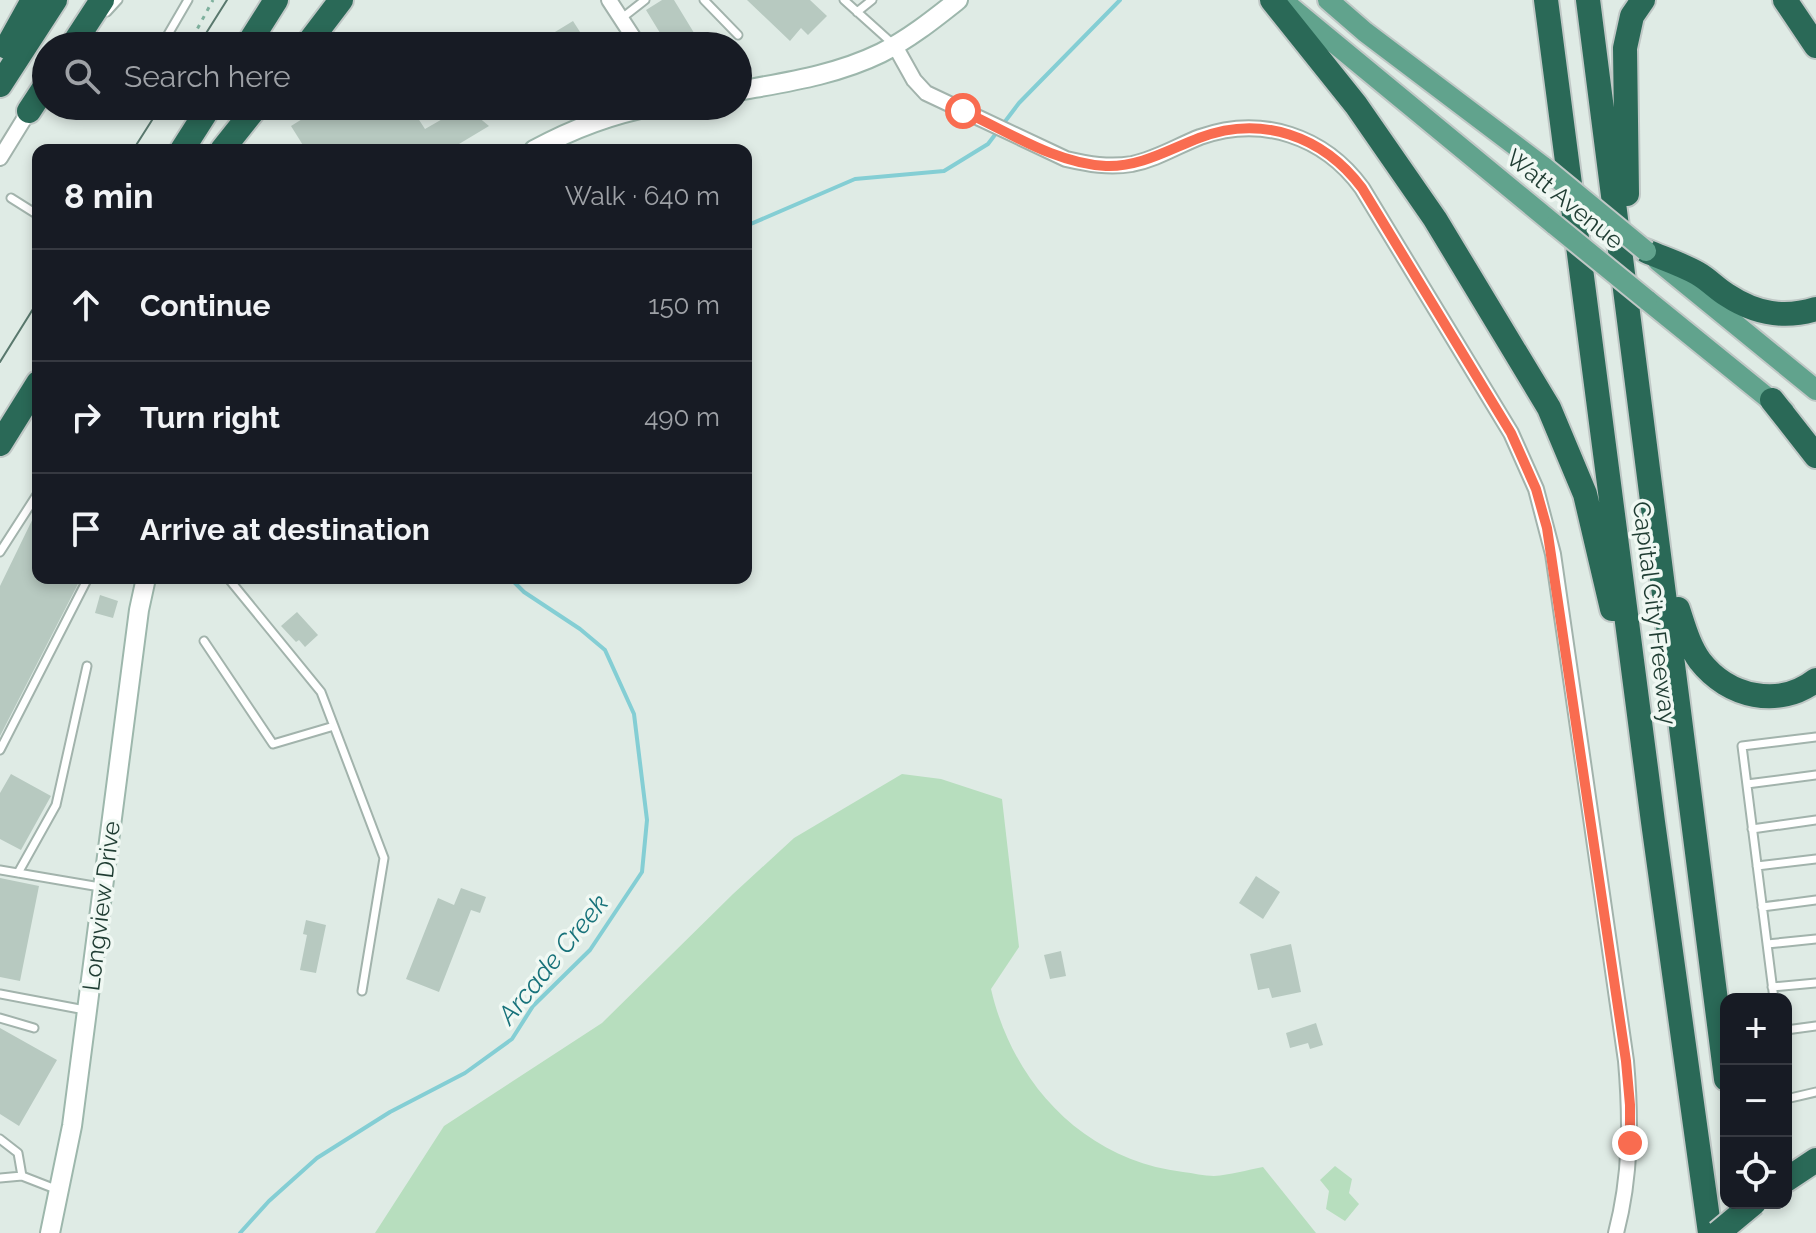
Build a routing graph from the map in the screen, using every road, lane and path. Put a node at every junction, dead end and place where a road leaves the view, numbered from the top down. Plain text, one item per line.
1 (33, 0) edge
2 (55, 0) edge
3 (102, 0) edge
4 (118, 0) edge
5 (188, 0) edge
6 (213, 0) edge
7 (276, 0) edge
8 (341, 0) edge
9 (609, 0) edge
10 (645, 0) edge
11 (704, 0) edge
12 (844, 0) edge
13 (872, 0) edge
14 (958, 0) edge
15 (1272, 0) edge
16 (1282, 0) edge
17 (1328, 0) edge
18 (1546, 0) edge
19 (1588, 0) edge
20 (1643, 0) edge
21 (1785, 0) edge
22 (1805, 0) edge
23 (857, 12) junction
24 (1816, 16) edge
25 (622, 18) junction
26 (34, 32) edge
27 (83, 32) edge
28 (87, 32) edge
29 (169, 32) edge
30 (196, 32) edge
31 (256, 32) edge
32 (317, 32) edge
33 (630, 32) edge
34 (735, 32) edge
35 (32, 36) edge
36 (895, 46) junction
37 (1816, 46) edge
38 (0, 60) edge
39 (0, 85) edge
40 (752, 88) edge
41 (32, 107) edge
42 (29, 111) joint
43 (201, 120) edge
44 (246, 120) edge
45 (600, 120) edge
46 (186, 144) edge
47 (227, 144) edge
48 (546, 144) edge
49 (0, 158) edge
50 (11, 198) dead end
51 (32, 211) edge
52 (1646, 251) junction
53 (1638, 304) junction
54 (1816, 309) edge
55 (1816, 390) edge
56 (32, 393) edge
57 (1772, 400) junction
58 (1816, 438) edge
59 (0, 444) edge
60 (1816, 456) edge
61 (32, 502) edge
62 (0, 552) edge
63 (1661, 558) junction
64 (85, 584) edge
65 (145, 584) edge
66 (233, 584) edge
67 (204, 641) dead end
68 (87, 666) dead end
69 (1816, 680) edge
70 (334, 726) junction
71 (1642, 736) junction
72 (1816, 737) edge
73 (0, 750) edge
74 (1816, 775) edge
75 (1747, 784) junction
76 (1816, 820) edge
77 (1752, 829) junction
78 (1816, 859) edge
79 (1757, 866) junction
80 (0, 870) edge
81 (18, 873) junction
82 (103, 887) junction
83 (1816, 900) edge
84 (1762, 907) junction
85 (1816, 939) edge
86 (1767, 944) junction
87 (1816, 983) edge
88 (1772, 987) junction
89 (362, 991) dead end
90 (1773, 993) edge
91 (0, 994) edge
92 (87, 1010) junction
93 (0, 1018) edge
94 (1816, 1026) edge
95 (34, 1028) dead end
96 (1792, 1029) edge
97 (1724, 1065) edge
98 (1816, 1092) edge
99 (1792, 1098) edge
100 (0, 1139) edge
101 (1816, 1160) edge
102 (22, 1176) junction
103 (1792, 1176) edge
104 (0, 1178) edge
105 (60, 1190) junction
106 (1741, 1209) edge
107 (1747, 1209) edge
108 (50, 1233) edge
109 (1616, 1233) edge
110 (1710, 1233) edge
111 (1718, 1233) edge
112 (1743, 1233) edge

1 - 38 highway
2 - 26 highway
3 - 27 highway
4 - 28 lane
5 - 29 lane
6 - 30 path
7 - 31 highway
8 - 32 highway
9 - 25 street
10 - 25 lane
11 - 34 lane
12 - 23 lane
13 - 23 lane
14 - 36 street
15 - 71 highway
16 - 53 main road, Watt Avenue, bridge
17 - 52 main road, Watt Avenue, bridge
18 - 71 highway, Capital City Freeway
19 - 53 highway, Capital City Freeway
20 - 53 highway
21 - 37 highway
22 - 24 highway
23 - 36 lane
25 - 33 street
35 - 39 highway
36 - 40 street
36 - 109 street
41 - 42 highway
42 - 49 street
43 - 46 highway
44 - 47 highway
45 - 48 street
50 - 51 lane
52 - 54 highway
52 - 55 main road, Watt Avenue
53 - 57 main road, Watt Avenue
53 - 63 highway, Capital City Freeway
56 - 59 highway
57 - 58 main road, Watt Avenue
57 - 60 highway
61 - 62 lane
63 - 69 highway
63 - 97 highway, Capital City Freeway
64 - 73 lane
65 - 82 street, Longview Drive
66 - 70 lane
67 - 70 lane
68 - 81 lane
70 - 89 lane
71 - 110 highway, Capital City Freeway
72 - 75 lane
74 - 75 lane
75 - 77 lane
76 - 77 lane
77 - 79 lane
78 - 79 lane
79 - 84 lane
80 - 81 lane
81 - 82 lane
82 - 92 street, Longview Drive
83 - 84 lane
84 - 86 lane
85 - 86 lane
86 - 88 lane
87 - 88 lane
88 - 90 lane
91 - 92 lane
92 - 105 street, Longview Drive
93 - 95 lane
94 - 96 lane
98 - 99 lane
100 - 102 lane
101 - 103 highway
102 - 104 lane
102 - 105 lane
105 - 108 street, Longview Drive
106 - 112 highway
107 - 111 highway, bridge

